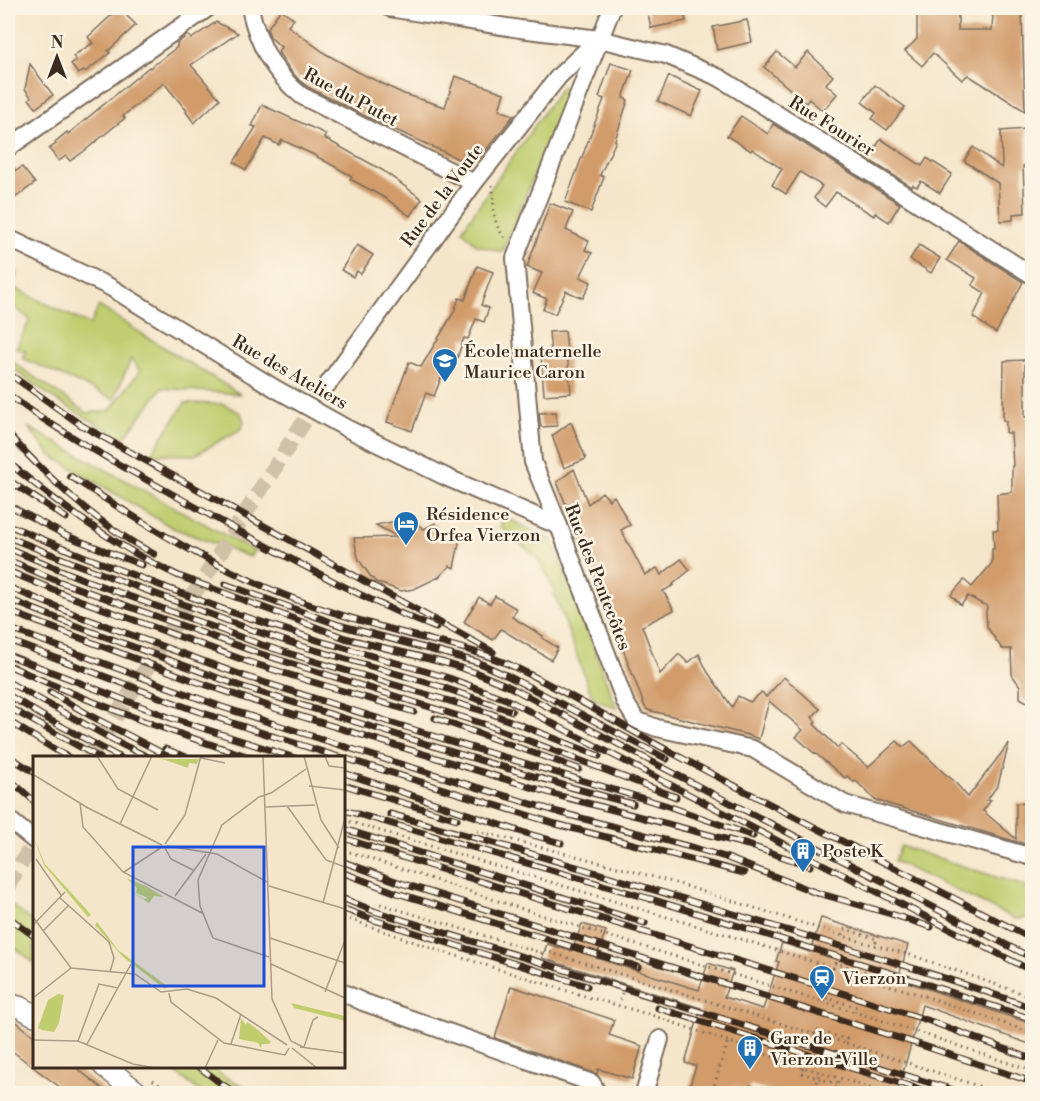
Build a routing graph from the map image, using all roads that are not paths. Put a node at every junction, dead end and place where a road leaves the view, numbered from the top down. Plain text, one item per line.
1 (208, 8) edge
2 (250, 8) edge
3 (389, 8) edge
4 (612, 8) edge
5 (599, 39) junction
6 (8, 148) edge
7 (478, 177) junction
8 (8, 238) edge
9 (1032, 274) edge
10 (328, 384) tunnel mouth
11 (559, 526) junction
12 (8, 819) edge
13 (33, 839) edge
14 (1032, 857) edge
15 (345, 993) edge
16 (8, 1004) edge
17 (33, 1014) edge
18 (660, 1039) dead end
19 (106, 1068) edge
20 (129, 1090) edge
21 (598, 1094) edge
22 (644, 1094) edge

1 - 6 street
2 - 7 street, Rue du Putet
3 - 5 street, Rue Fourier
4 - 5 street, Rue des Pentecôtes
5 - 7 street, Rue de la Voute
5 - 9 street, Rue Fourier
5 - 11 street, Rue des Pentecôtes
7 - 10 street, Rue de la Voute
8 - 11 street, Rue des Ateliers
11 - 14 street, Rue des Pentecôtes
12 - 13 street
15 - 21 street
16 - 17 main road
18 - 22 street
19 - 20 main road

